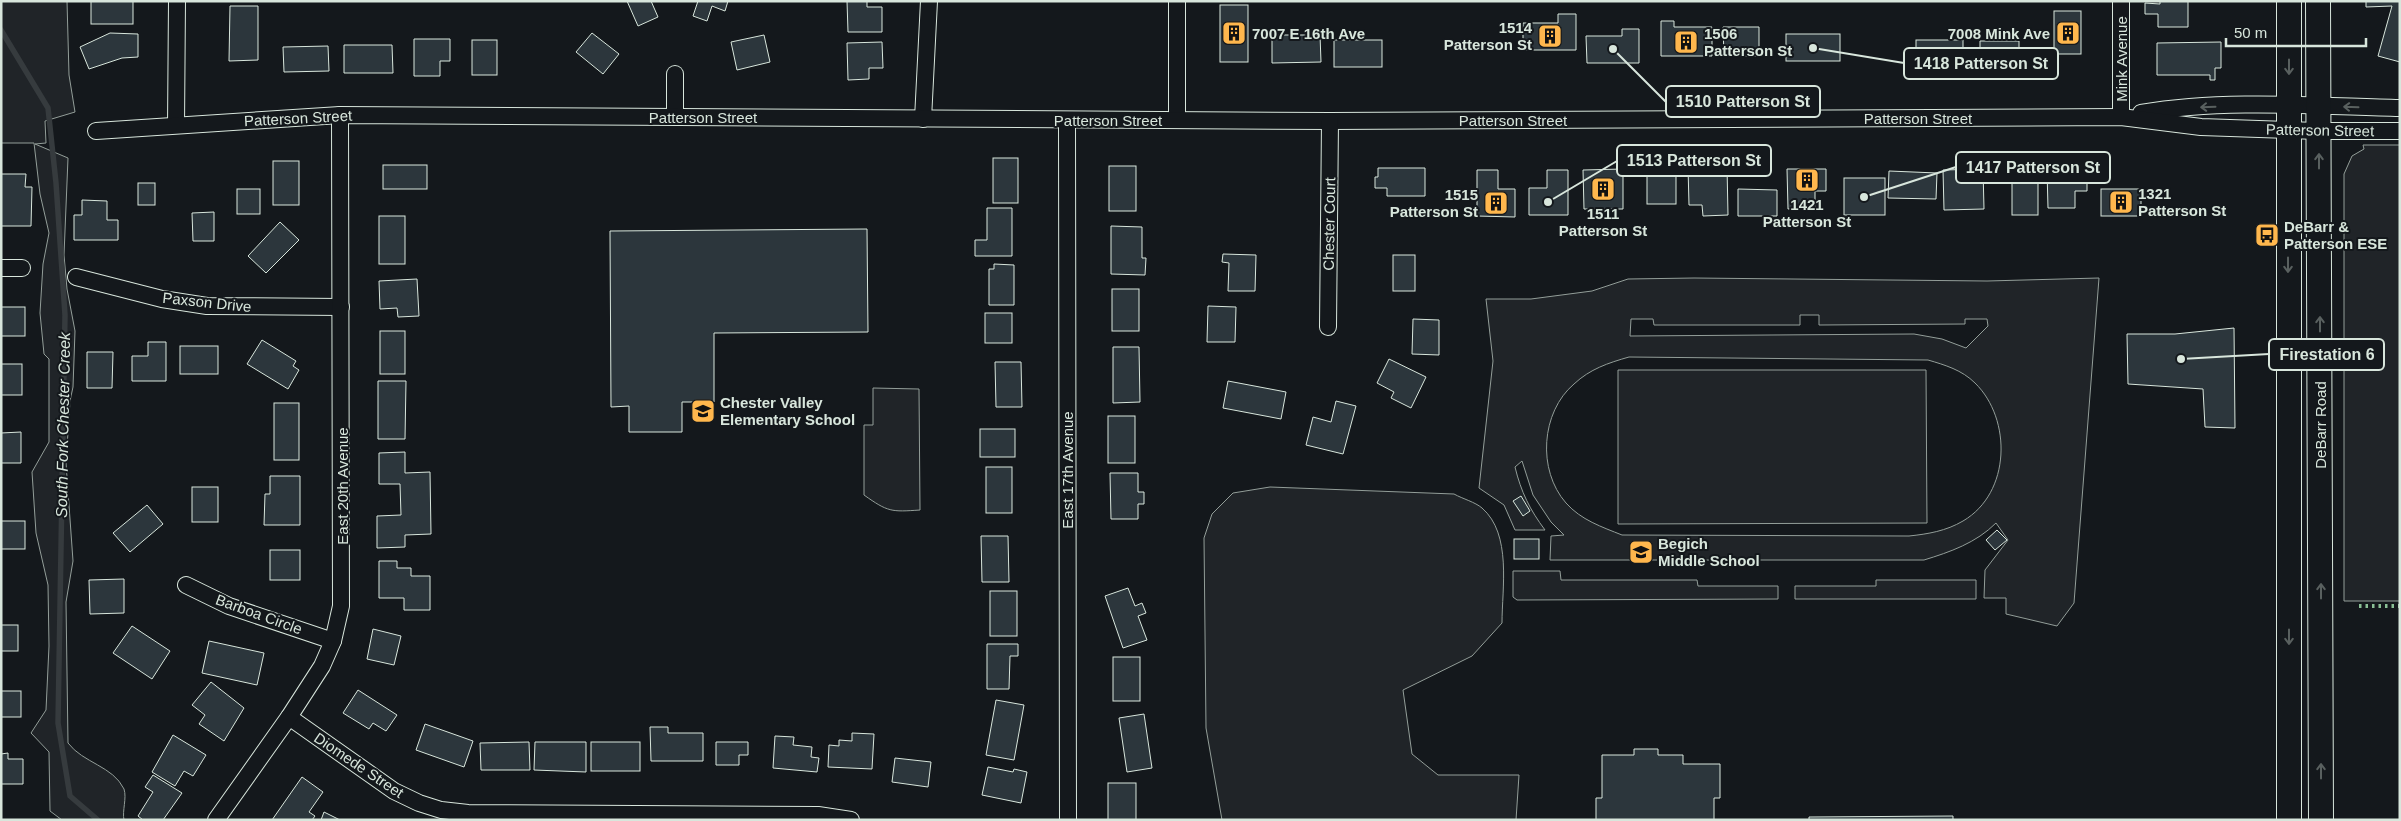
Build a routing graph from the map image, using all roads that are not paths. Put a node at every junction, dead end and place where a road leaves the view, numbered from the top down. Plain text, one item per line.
1 (178, 1) edge
2 (929, 1) edge
3 (1177, 1) edge
4 (2121, 1) edge
5 (2289, 1) edge
6 (2318, 1) edge
7 (675, 74) dead end
8 (2289, 105) junction
9 (2319, 106) junction
10 (2400, 108) edge
11 (340, 115) junction
12 (675, 117) junction
13 (2121, 117) junction
14 (923, 119) junction
15 (1067, 120) junction
16 (1177, 120) junction
17 (1330, 121) junction
18 (176, 125) junction
19 (2289, 130) junction
20 (96, 131) dead end
21 (2319, 131) junction
22 (2400, 131) edge
23 (1, 268) edge
24 (22, 268) dead end
25 (76, 277) dead end
26 (340, 307) junction
27 (1328, 327) dead end
28 (2288, 380) junction
29 (186, 585) dead end
30 (2321, 622) junction
31 (333, 641) junction
32 (290, 717) junction
33 (216, 820) edge
34 (851, 820) edge
35 (1068, 820) edge
36 (2289, 820) edge
37 (2321, 820) edge

1 - 18 street
2 - 14 street
3 - 16 street
4 - 13 street, Mink Avenue
5 -> 8 main road
6 - 9 main road, DeBarr Road
7 - 12 street
8 - 9 street, Patterson Street
8 -> 13 street, Patterson Street
8 - 19 main road
10 -> 9 street, Patterson Street
9 - 21 main road, DeBarr Road
11 - 12 street, Patterson Street
11 - 18 street, Patterson Street
11 - 26 street, East 20th Avenue
12 - 14 street, Patterson Street
13 - 17 street, Patterson Street
13 - 19 street, Patterson Street
14 - 15 street, Patterson Street
15 - 16 street, Patterson Street
15 - 35 street, East 17th Avenue
16 - 17 street, Patterson Street
17 - 27 street, Chester Court
18 - 20 street, Patterson Street
19 - 21 street, Patterson Street
19 -> 28 main road
21 - 22 street, Patterson Street
30 -> 21 main road, DeBarr Road
23 - 24 street
25 - 26 street, Paxson Drive
26 - 31 street, East 20th Avenue
28 - 30 main road
28 -> 36 main road
29 - 31 street, Barboa Circle
37 -> 30 main road, DeBarr Road
31 - 32 street, East 20th Avenue
32 - 33 street, East 20th Avenue
32 - 34 street, Diomede Street

